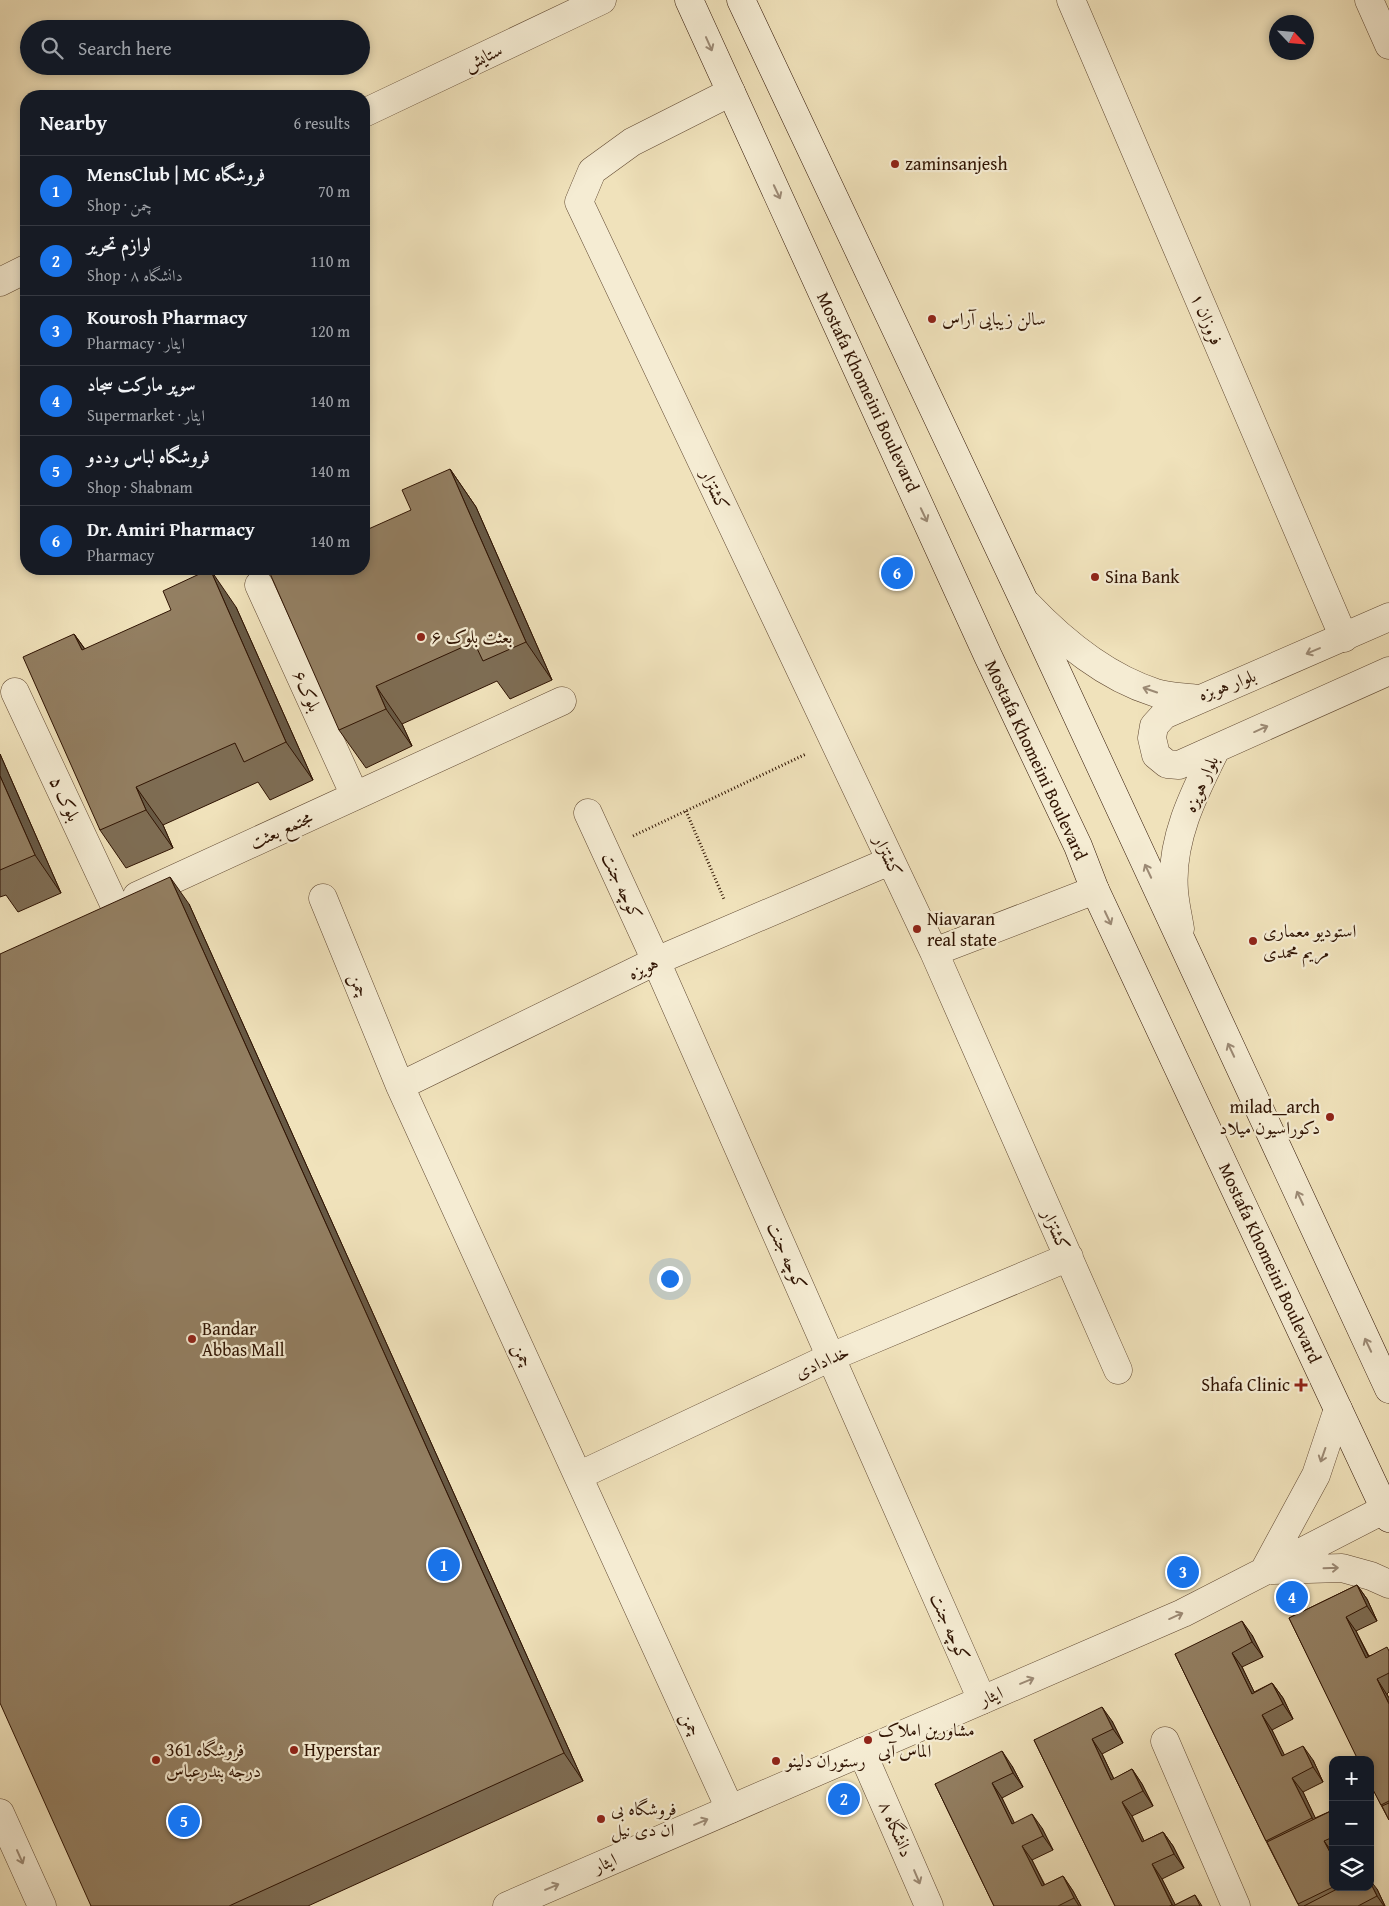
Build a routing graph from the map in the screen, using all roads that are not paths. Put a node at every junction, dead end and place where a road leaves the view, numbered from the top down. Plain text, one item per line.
1 (602, 0) edge
2 (689, 0) edge
3 (741, 0) edge
4 (1071, 0) edge
5 (1369, 0) edge
6 (1389, 44) edge
7 (731, 92) junction
8 (370, 110) edge
9 (20, 272) edge
10 (0, 282) edge
11 (259, 585) dead end
12 (1024, 601) junction
13 (1389, 617) edge
14 (1344, 638) junction
15 (1389, 671) edge
16 (15, 692) dead end
17 (1198, 699) junction
18 (562, 701) dead end
19 (1216, 749) junction
20 (355, 796) junction
21 (588, 813) dead end
22 (890, 861) junction
23 (1095, 890) junction
24 (323, 898) dead end
25 (115, 906) junction
26 (89, 919) edge
27 (1183, 948) junction
28 (934, 952) junction
29 (656, 961) junction
30 (400, 1086) junction
31 (1069, 1257) junction
32 (831, 1357) junction
33 (1118, 1370) dead end
34 (1389, 1389) edge
35 (1338, 1409) junction
36 (578, 1476) junction
37 (1388, 1511) edge
38 (1264, 1571) junction
39 (1389, 1584) edge
40 (982, 1700) junction
41 (1165, 1741) dead end
42 (862, 1752) junction
43 (730, 1809) junction
44 (0, 1813) edge
45 (42, 1906) edge
46 (507, 1906) edge
47 (929, 1906) edge
48 (1236, 1906) edge

1 - 8 street, ستایش
2 -> 7 street, Mostafa Khomeini Boulevard
3 - 12 street
4 - 14 street, فروزان ۱
5 - 6 street
7 - 22 street, کشتزار
7 -> 23 street, Mostafa Khomeini Boulevard
9 - 10 street
11 - 20 street, بلوک۶
17 -> 12 street, بلوار هوبزه
27 -> 12 street
13 - 14 street, بلوار هوبزه
14 -> 17 street, بلوار هوبزه
19 -> 15 street, بلوار هویزه
16 - 25 street, بلوک ۵
17 - 19 street
18 - 20 street, مجتمع بعثت
19 - 27 street, بلوار هویزه
20 - 25 street, مجتمع بعثت
21 - 29 street, کوچه جنت
22 - 28 street, کشتزار
22 - 29 street, هویزه
23 - 28 street
23 -> 35 street, Mostafa Khomeini Boulevard
24 - 30 street, چمن
25 - 26 street, مجتمع بعثت
34 -> 27 street
28 - 31 street, کشتزار
29 - 30 street, هویزه
29 - 32 street, کوچه جنت
30 - 36 street, چمن
31 - 32 street, خدادادی
31 - 33 street, کشتزار
32 - 36 street, خدادادی
32 - 40 street, کوچه جنت
35 - 37 street, Mostafa Khomeini Boulevard
35 -> 38 street
36 - 43 street, چمن
37 - 38 street, ایثار
38 -> 39 street
40 -> 38 street, ایثار
40 - 42 street, ایثار
41 - 48 street
42 - 43 street, ایثار
42 -> 47 street, دانشگاه ۸
46 -> 43 street, ایثار
44 -> 45 street

